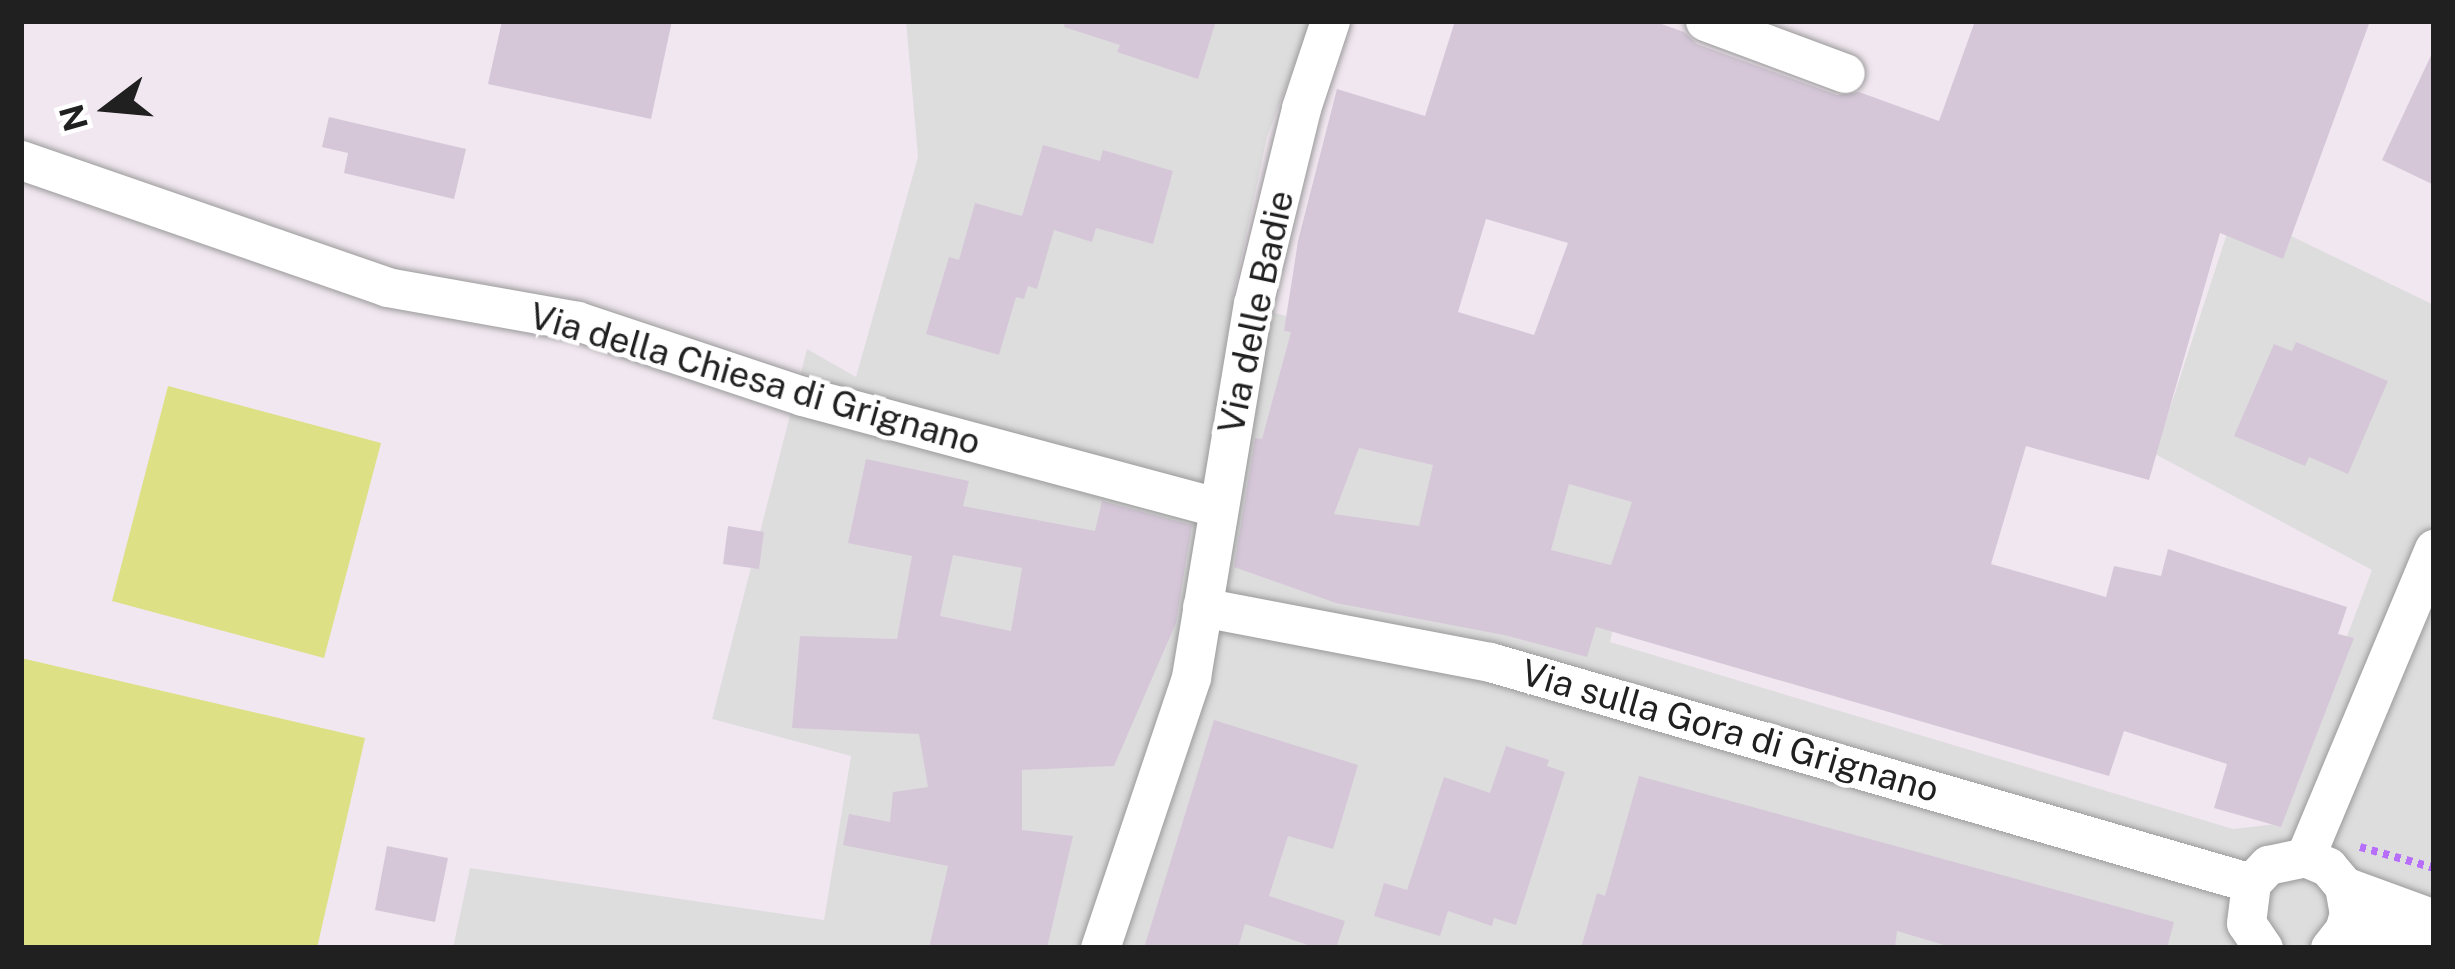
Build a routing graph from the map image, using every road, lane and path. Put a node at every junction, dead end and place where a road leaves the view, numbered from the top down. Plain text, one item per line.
1 (1330, 21) edge
2 (1705, 21) edge
3 (1845, 73) dead end
4 (21, 160) edge
5 (1216, 507) junction
6 (2434, 549) edge
7 (1202, 607) junction
8 (2309, 844) junction
9 (2434, 868) edge
10 (2251, 883) junction
11 (2344, 886) junction
12 (2434, 920) edge
13 (2434, 938) edge
14 (2337, 939) edge
15 (2249, 940) edge
16 (1100, 948) edge

1 - 5 street, Via delle Badie
2 - 3 street
4 - 5 street, Via della Chiesa di Grignano
5 - 7 street, Via delle Badie
6 - 8 street
7 - 10 street, Via sulla Gora di Grignano
7 - 16 street, Via delle Badie
8 - 9 path
8 - 10 street
8 - 11 street
10 - 15 street
11 - 12 street
11 - 14 street
13 - 14 street

